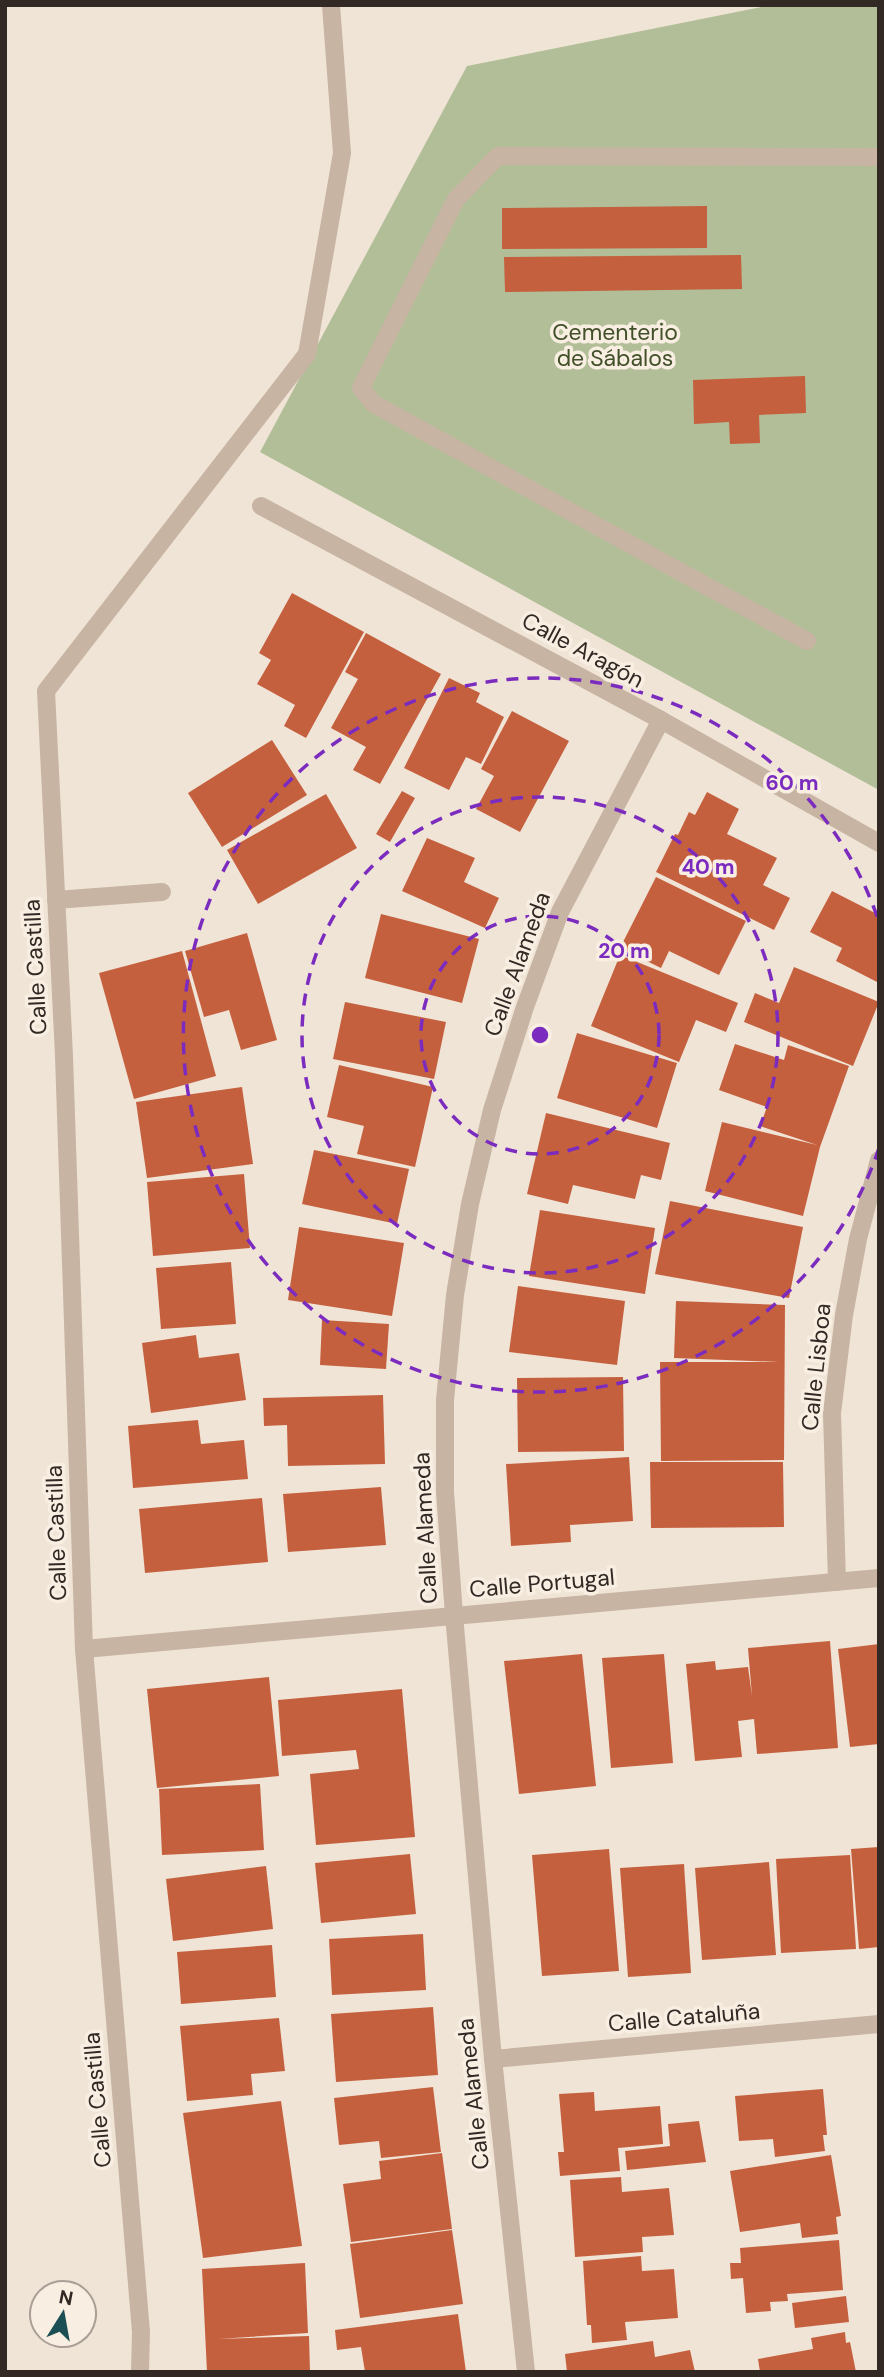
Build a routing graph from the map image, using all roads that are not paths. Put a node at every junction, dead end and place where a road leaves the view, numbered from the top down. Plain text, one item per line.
1 (331, 5) edge
2 (879, 157) edge
3 (261, 506) dead end
4 (807, 641) dead end
5 (661, 720) junction
6 (879, 843) edge
7 (162, 892) dead end
8 (56, 900) junction
9 (879, 1160) edge
10 (879, 1578) edge
11 (837, 1582) junction
12 (454, 1615) junction
13 (85, 1649) junction
14 (878, 2025) edge
15 (493, 2060) junction
16 (140, 2372) edge
17 (526, 2372) edge

1 - 8 street, Calle Castilla
2 - 4 street
3 - 5 street, Calle Aragón
5 - 6 street, Calle Aragón
5 - 12 street, Calle Alameda
7 - 8 street
8 - 13 street, Calle Castilla
9 - 11 street, Calle Lisboa
10 - 11 street, Calle Portugal
11 - 12 street, Calle Portugal
12 - 13 street, Calle Portugal
12 - 15 street, Calle Alameda
13 - 16 street, Calle Castilla
14 - 15 street, Calle Cataluña
15 - 17 street, Calle Alameda

